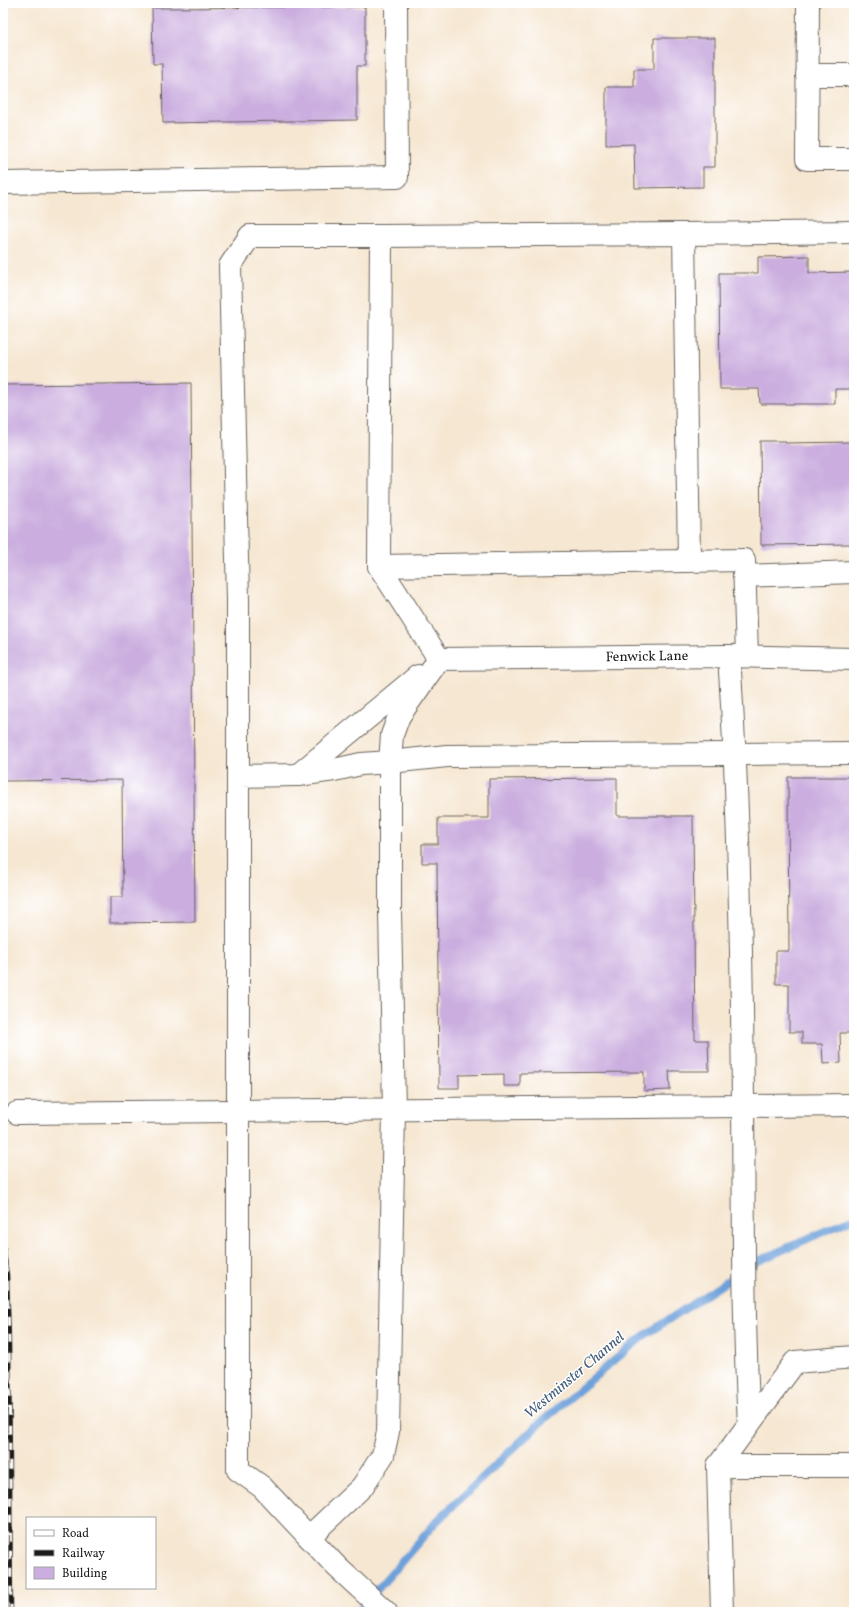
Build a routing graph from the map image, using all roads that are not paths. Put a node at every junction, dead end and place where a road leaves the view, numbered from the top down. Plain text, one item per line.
1 (396, 3) edge
2 (808, 3) edge
3 (854, 75) edge
4 (807, 76) junction
5 (854, 158) edge
6 (3, 183) edge
7 (854, 232) edge
8 (684, 234) junction
9 (381, 236) junction
10 (689, 561) junction
11 (379, 566) junction
12 (854, 572) edge
13 (744, 576) junction
14 (738, 656) junction
15 (439, 659) junction
16 (854, 659) edge
17 (854, 753) edge
18 (735, 754) junction
19 (390, 762) junction
20 (298, 775) junction
21 (238, 776) junction
22 (854, 1105) edge
23 (743, 1106) junction
24 (394, 1110) junction
25 (238, 1112) junction
26 (16, 1113) dead end
27 (854, 1357) edge
28 (749, 1424) junction
29 (718, 1466) junction
30 (854, 1466) edge
31 (309, 1537) junction
32 (386, 1612) edge
33 (722, 1612) edge

1 - 6 street
2 - 4 street
3 - 4 street
4 - 5 street
7 - 8 street
8 - 9 street
8 - 10 street
9 - 11 street
9 - 21 street
10 - 11 street
10 - 13 street
11 - 15 street
12 - 13 street
13 - 14 street
14 - 15 street, Fenwick Lane
14 - 16 street, Fenwick Lane
14 - 18 street
15 - 19 street
15 - 20 street
17 - 18 street
18 - 19 street
18 - 23 street
19 - 20 street
19 - 24 street
20 - 21 street
21 - 25 street
22 - 23 street
23 - 24 street
23 - 28 street
24 - 25 street
24 - 31 street
25 - 26 street
25 - 31 street
27 - 28 street
28 - 29 street
29 - 30 street
29 - 33 street
31 - 32 street

